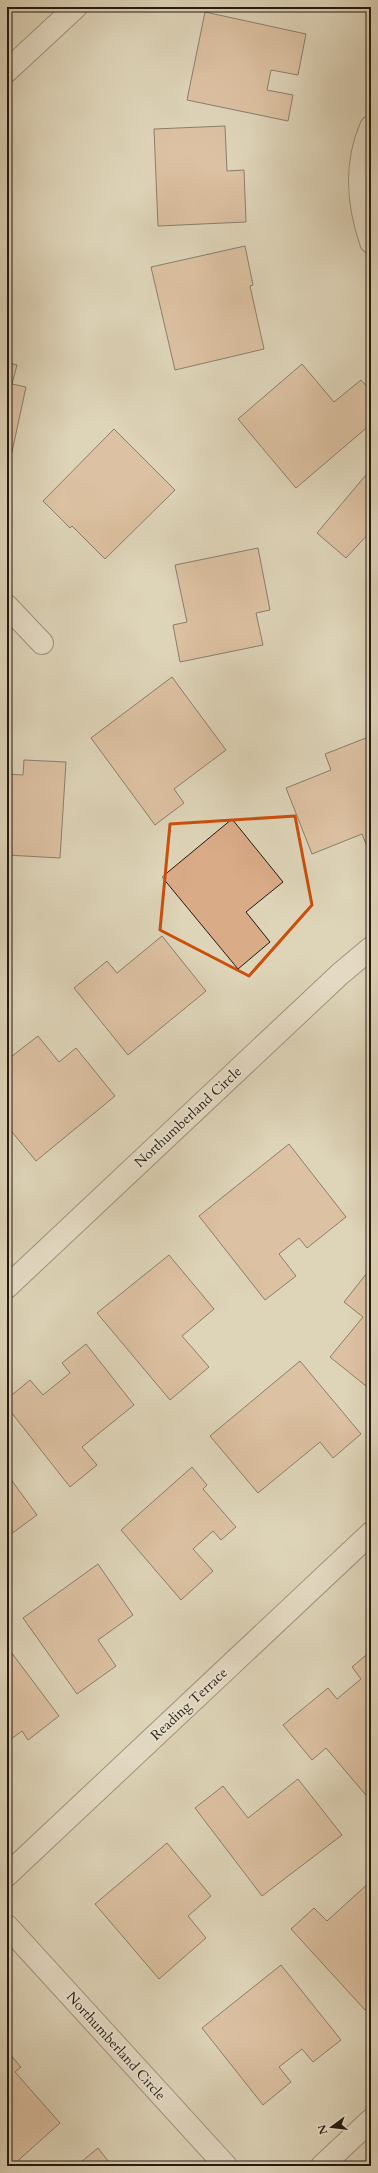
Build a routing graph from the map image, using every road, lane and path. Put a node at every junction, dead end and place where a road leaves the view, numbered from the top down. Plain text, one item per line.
1 (76, 7) edge
2 (7, 71) edge
3 (371, 127) edge
4 (371, 242) edge
5 (7, 606) edge
6 (42, 643) dead end
7 (371, 948) edge
8 (9, 1282) edge
9 (371, 1533) edge
10 (7, 1875) edge
11 (7, 1926) edge
12 (371, 2120) edge
13 (226, 2166) edge
14 (322, 2166) edge

1 - 2 street
3 - 4 street
5 - 6 street
7 - 8 street, Northumberland Circle
9 - 10 street, Reading Terrace
11 - 13 street, Northumberland Circle
12 - 14 street

